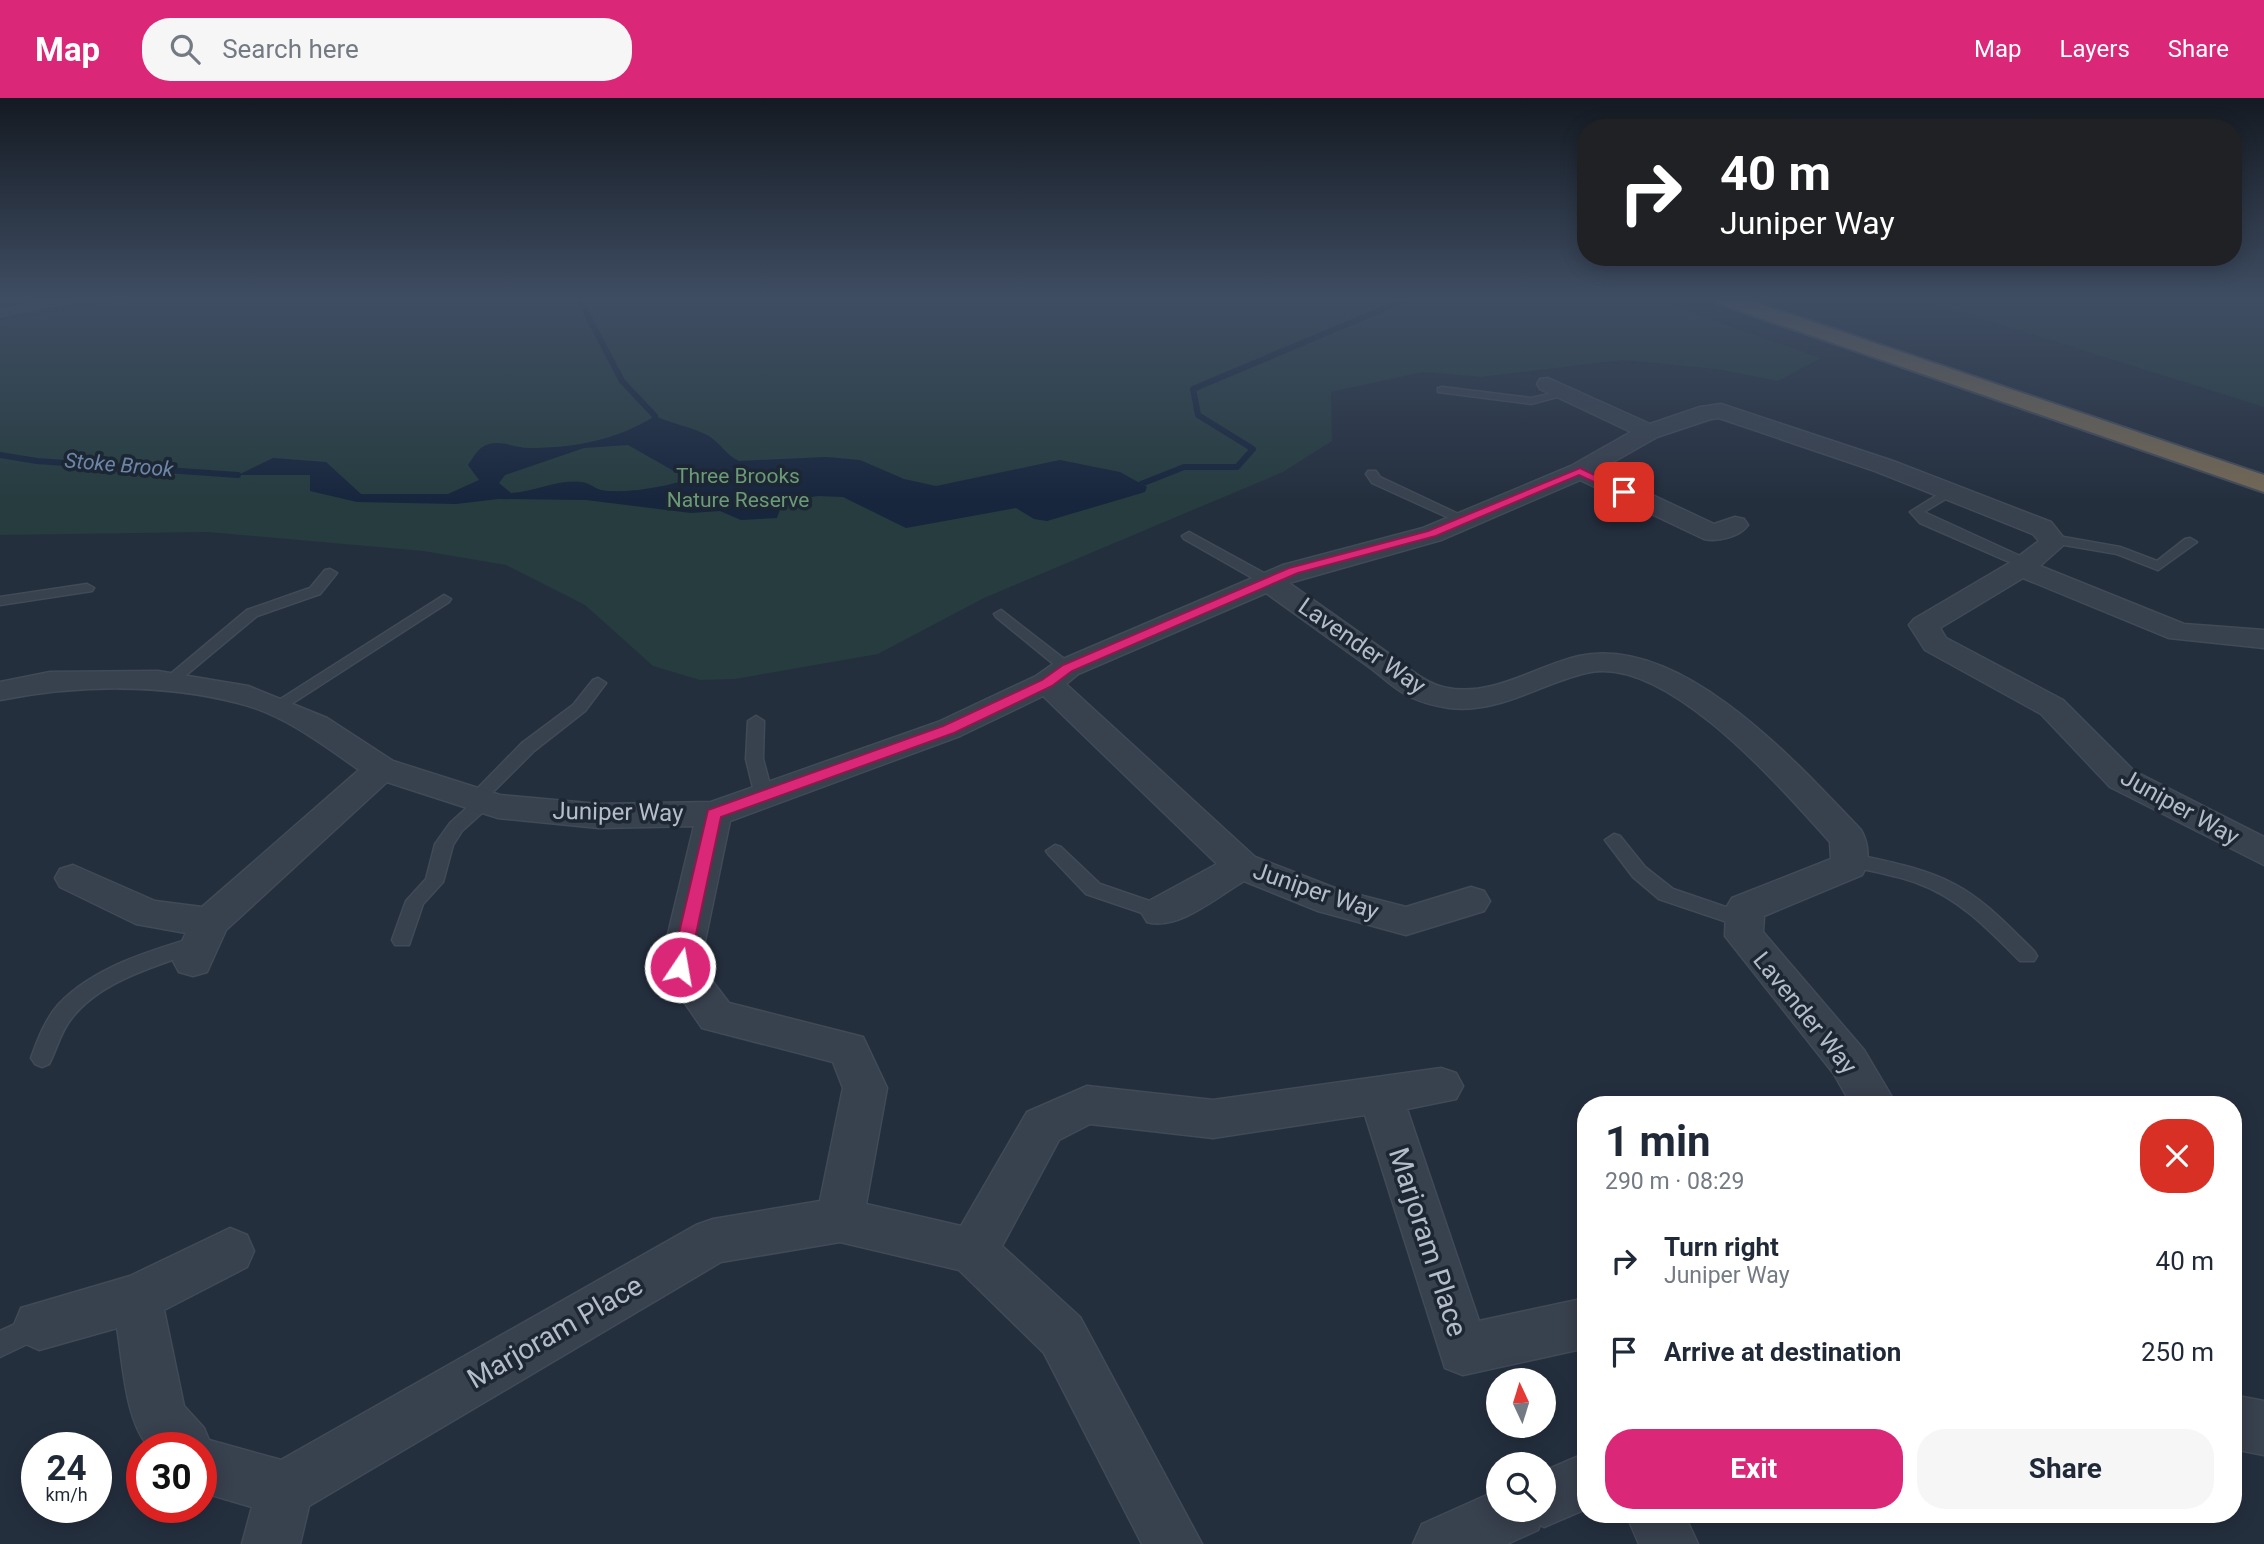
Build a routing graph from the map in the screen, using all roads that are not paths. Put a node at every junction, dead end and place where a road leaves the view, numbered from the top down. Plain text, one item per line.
1 (1921, 366) edge
2 (1980, 366) edge
3 (1557, 388) joint
4 (1442, 390) dead end
5 (1649, 432) junction
6 (2264, 460) edge
7 (1580, 471) junction
8 (1372, 474) dead end
9 (2264, 484) edge
10 (1950, 491) junction
11 (1463, 519) junction
12 (1735, 526) dead end
13 (1189, 536) dead end
14 (2052, 539) junction
15 (2190, 542) dead end
16 (2024, 566) junction
17 (330, 573) dead end
18 (1268, 580) junction
19 (87, 588) dead end
20 (444, 598) dead end
21 (0, 601) edge
22 (1001, 614) dead end
23 (2264, 639) edge
24 (1057, 676) junction
25 (169, 682) junction
26 (598, 683) dead end
27 (0, 691) edge
28 (276, 707) junction
29 (756, 721) dead end
30 (381, 769) junction
31 (764, 796) junction
32 (481, 800) junction
33 (714, 814) junction
34 (1614, 840) dead end
35 (1055, 851) dead end
36 (2264, 852) edge
37 (1849, 859) junction
38 (1242, 866) junction
39 (73, 878) dead end
40 (1471, 901) dead end
41 (1160, 912) joint
42 (1745, 921) junction
43 (402, 940) dead end
44 (201, 942) junction
45 (2028, 956) dead end
46 (42, 1059) dead end
47 (1441, 1086) dead end
48 (1380, 1095) junction
49 (1869, 1096) edge
50 (840, 1220) junction
51 (230, 1251) dead end
52 (973, 1251) junction
53 (137, 1298) junction
54 (1577, 1325) edge
55 (20, 1334) edge
56 (2242, 1424) edge
57 (2264, 1428) edge
58 (171, 1432) edge
59 (217, 1471) edge
60 (1577, 1484) edge
61 (285, 1489) junction
62 (1556, 1494) edge
63 (1491, 1522) edge
64 (1658, 1523) edge
65 (271, 1544) edge
66 (1173, 1544) edge
67 (1442, 1544) edge
68 (1669, 1544) edge

1 - 9 highway
2 - 6 highway
3 - 4 lane
3 - 5 street
5 - 7 street, Juniper Way
5 - 10 street, Juniper Way
7 - 11 street, Juniper Way
7 - 12 street
8 - 11 lane
10 - 14 street, Juniper Way
10 - 16 lane
11 - 18 street, Juniper Way
13 - 18 lane
14 - 15 lane
14 - 16 street, Juniper Way
16 - 23 street
16 - 36 street, Juniper Way
17 - 25 lane
18 - 24 street, Juniper Way
18 - 37 street, Lavender Way
19 - 21 lane
20 - 28 lane
22 - 24 lane
24 - 31 street, Juniper Way
24 - 38 street, Juniper Way
25 - 27 street, Juniper Way
25 - 28 street, Juniper Way
26 - 32 lane
28 - 30 street, Juniper Way
29 - 31 lane
30 - 32 street, Juniper Way
30 - 44 street
31 - 33 street, Juniper Way
32 - 33 street, Juniper Way
32 - 43 lane
33 - 50 street
34 - 42 lane
35 - 41 lane
37 - 42 street, Lavender Way
37 - 45 lane
38 - 40 street, Juniper Way
38 - 41 street, Juniper Way
39 - 44 street
42 - 49 street, Lavender Way
44 - 46 lane
47 - 48 street
48 - 52 street
48 - 54 street, Marjoram Place
50 - 52 street, Marjoram Place
50 - 61 street, Marjoram Place
51 - 53 street
52 - 66 street
53 - 55 street
53 - 58 street
56 - 57 street
59 - 61 street
60 - 62 street
61 - 65 street
63 - 67 street
64 - 68 street

